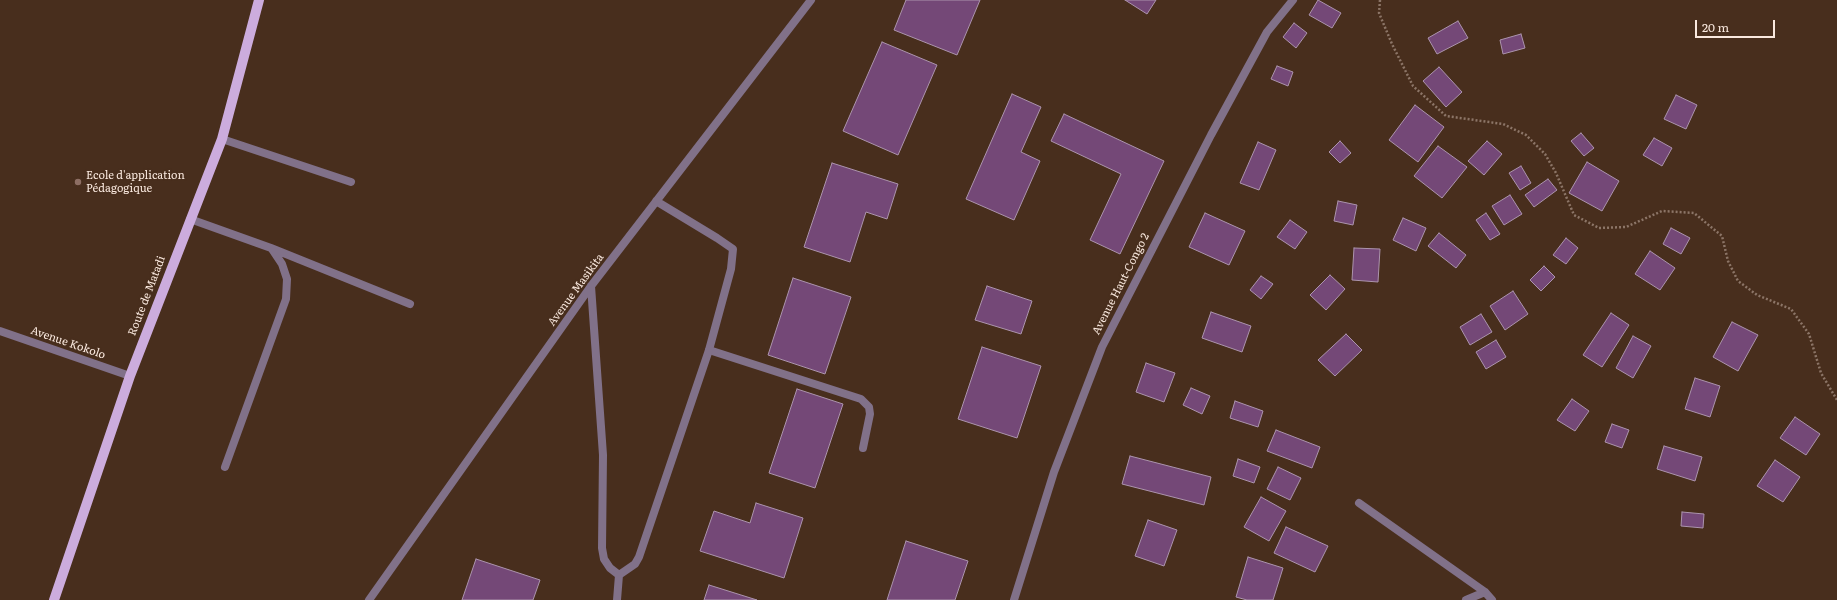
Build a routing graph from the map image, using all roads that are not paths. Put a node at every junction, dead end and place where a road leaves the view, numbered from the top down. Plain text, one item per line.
1 (259, 0) edge
2 (811, 0) edge
3 (1293, 0) edge
4 (222, 140) junction
5 (351, 182) dead end
6 (656, 201) junction
7 (190, 219) junction
8 (271, 248) junction
9 (591, 286) junction
10 (410, 304) dead end
11 (0, 331) edge
12 (709, 350) junction
13 (130, 376) junction
14 (863, 448) dead end
15 (225, 468) dead end
16 (1359, 503) dead end
17 (619, 575) junction
18 (1485, 592) junction
19 (54, 600) edge
20 (369, 600) edge
21 (617, 600) edge
22 (1014, 600) edge
23 (1466, 600) edge
24 (1492, 600) edge

1 - 4 main road, Route de Matadi
2 - 6 street, Avenue Masikita
3 - 22 street, Avenue Haut-Congo 2
4 - 5 street
4 - 7 main road, Route de Matadi
6 - 9 street, Avenue Masikita
6 - 12 street
7 - 8 street
7 - 13 main road, Route de Matadi
8 - 10 street
8 - 15 street
9 - 17 street
9 - 20 street, Avenue Masikita
11 - 13 street, Avenue Kokolo
12 - 14 street
12 - 17 street
13 - 19 main road, Route de Matadi
16 - 18 street
17 - 21 street
18 - 23 street
18 - 24 street

